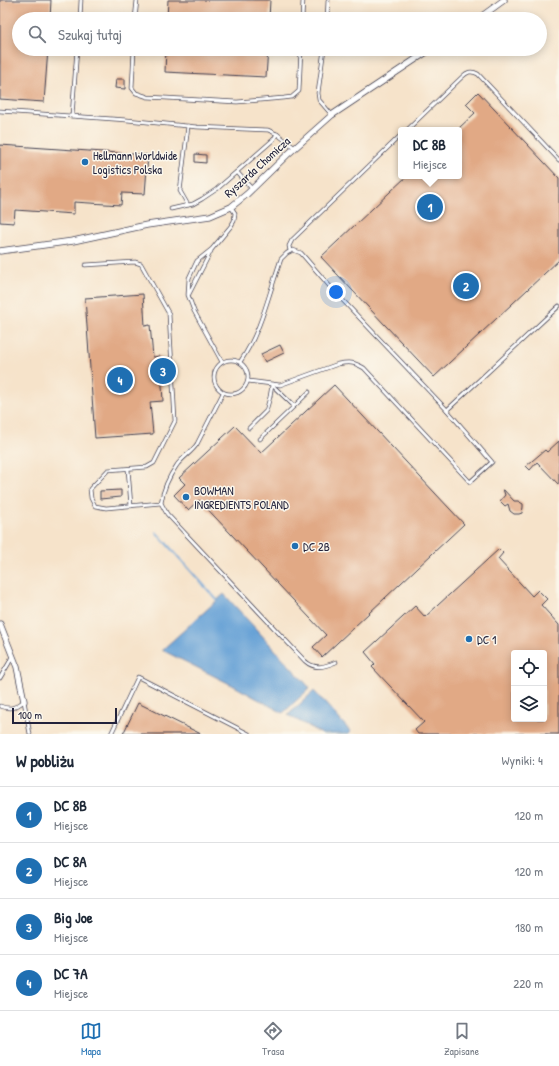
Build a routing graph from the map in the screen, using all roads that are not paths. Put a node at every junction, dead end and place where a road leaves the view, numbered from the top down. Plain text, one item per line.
1 (81, 0) edge
2 (136, 0) edge
3 (302, 0) edge
4 (328, 0) edge
5 (504, 0) edge
6 (80, 12) edge
7 (135, 12) edge
8 (302, 12) edge
9 (327, 12) edge
10 (488, 12) edge
11 (77, 56) edge
12 (134, 56) edge
13 (300, 56) edge
14 (323, 56) edge
15 (420, 56) edge
16 (0, 111) edge
17 (332, 115) junction
18 (72, 116) junction
19 (188, 126) junction
20 (410, 127) edge
21 (278, 134) junction
22 (398, 138) edge
23 (295, 148) junction
24 (559, 160) edge
25 (237, 172) junction
26 (252, 189) junction
27 (188, 205) junction
28 (231, 207) junction
29 (171, 209) dead end
30 (212, 249) junction
31 (0, 251) edge
32 (290, 251) junction
33 (85, 265) dead end
34 (188, 295) junction
35 (559, 306) edge
36 (222, 362) junction
37 (240, 362) junction
38 (248, 381) junction
39 (272, 385) junction
40 (309, 392) dead end
41 (222, 393) junction
42 (294, 406) junction
43 (446, 410) junction
44 (249, 428) dead end
45 (260, 438) dead end
46 (128, 469) junction
47 (161, 503) junction
48 (131, 506) junction
49 (0, 624) edge
50 (12, 654) junction
51 (336, 662) dead end
52 (0, 678) edge
53 (24, 701) junction
54 (0, 706) edge
55 (30, 734) edge
56 (111, 734) edge
57 (249, 734) edge

1 - 6 lane
2 - 7 lane
3 - 8 lane
4 - 9 lane
5 - 10 street
11 - 18 lane
12 - 13 lane
14 - 17 lane
15 - 17 street, Ryszarda Chomicza
16 - 18 lane
17 - 23 street, Ryszarda Chomicza
18 - 19 lane
19 - 21 lane
19 - 27 lane
20 - 24 lane
21 - 23 lane
21 - 25 lane
22 - 32 lane
23 - 26 street, Ryszarda Chomicza
25 - 26 lane
25 - 27 lane
26 - 28 street, Ryszarda Chomicza
27 - 29 lane
28 - 30 lane
28 - 31 street, Ryszarda Chomicza
30 - 34 lane
30 - 34 lane
32 - 37 lane
32 - 43 lane
33 - 46 lane
34 - 36 lane
35 - 43 lane
36 - 37 lane
36 - 41 lane
37 - 38 lane
38 - 39 lane
38 - 41 lane
39 - 42 lane
39 - 43 lane
39 - 44 lane
40 - 42 lane
41 - 47 lane
42 - 45 lane
46 - 48 lane
46 - 48 lane
47 - 48 lane
47 - 51 lane
49 - 50 street
50 - 52 lane
50 - 53 street
53 - 54 lane
53 - 55 lane
56 - 57 lane

